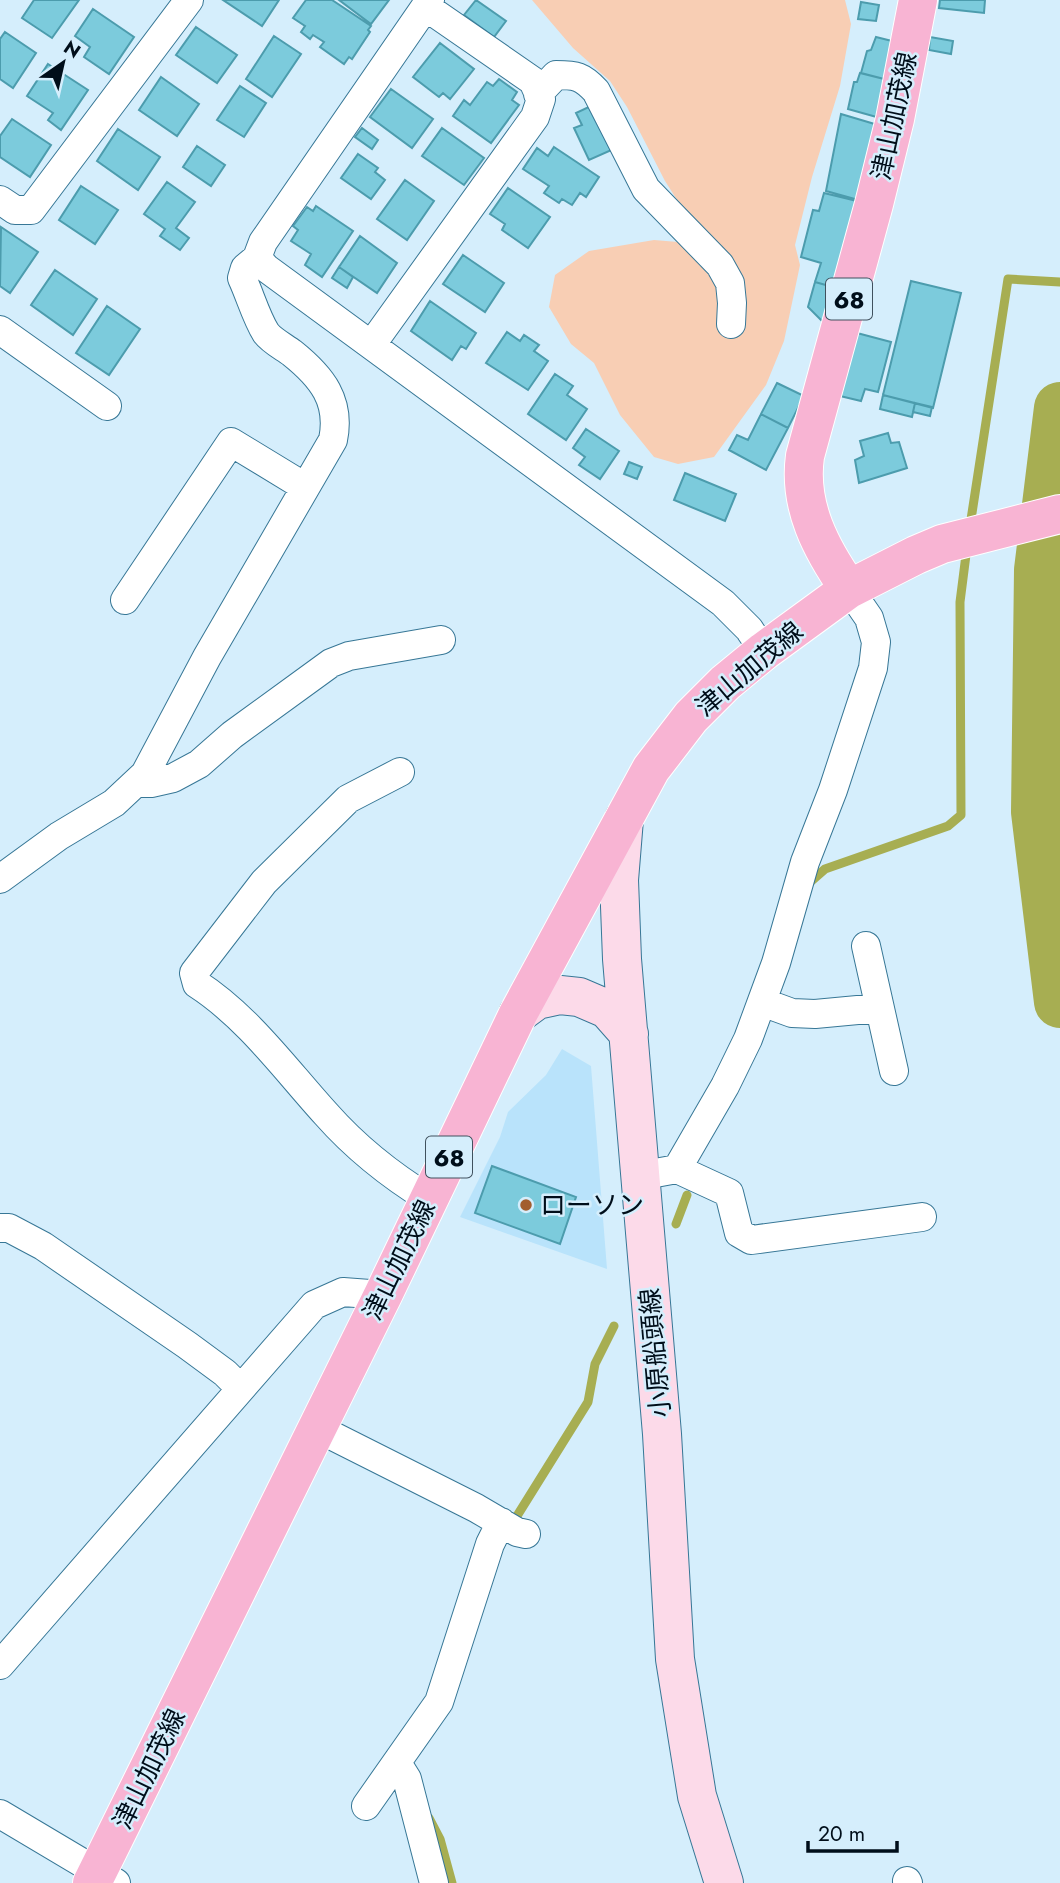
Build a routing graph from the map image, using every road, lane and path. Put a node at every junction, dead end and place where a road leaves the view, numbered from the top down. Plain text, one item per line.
1 (189, 0) edge
2 (918, 0) edge
3 (428, 4) edge
4 (538, 94) junction
5 (0, 200) edge
6 (257, 258) junction
7 (731, 324) dead end
8 (0, 330) edge
9 (372, 344) junction
10 (107, 406) dead end
11 (305, 487) junction
12 (1060, 514) edge
13 (849, 589) junction
14 (125, 600) dead end
15 (441, 640) dead end
16 (764, 652) junction
17 (400, 772) dead end
18 (136, 783) junction
19 (624, 819) junction
20 (0, 879) edge
21 (866, 946) dead end
22 (762, 1002) junction
23 (879, 1007) junction
24 (518, 1014) junction
25 (629, 1034) junction
26 (894, 1072) dead end
27 (677, 1169) junction
28 (639, 1176) junction
29 (429, 1199) junction
30 (922, 1217) dead end
31 (0, 1228) edge
32 (383, 1295) junction
33 (240, 1388) junction
34 (317, 1428) junction
35 (0, 1665) edge
36 (397, 1763) junction
37 (366, 1806) dead end
38 (0, 1814) edge
39 (102, 1879) edge
40 (434, 1883) edge
41 (724, 1883) edge

1 - 5 street
2 - 13 main road, 津山加茂線 / 68
3 - 4 street
3 - 6 street
4 - 7 street
4 - 9 street
6 - 9 street
6 - 11 street
8 - 10 street
9 - 16 street
11 - 14 street
11 - 18 street
12 - 13 main road, 津山加茂線 / 68
13 - 16 main road, 津山加茂線 / 68
13 - 22 street
15 - 18 street
16 - 19 main road, 津山加茂線 / 68
17 - 29 street
18 - 20 street
19 - 24 main road, 津山加茂線 / 68
19 - 25 main road, 小原船頭線
21 - 23 street
22 - 23 street
22 - 27 street
23 - 26 street
24 - 25 main road
24 - 29 main road, 津山加茂線 / 68
25 - 28 main road, 小原船頭線
27 - 28 street
27 - 30 street
28 - 41 main road, 小原船頭線
29 - 32 main road, 津山加茂線 / 68
31 - 33 street
32 - 33 street
32 - 34 main road, 津山加茂線 / 68
33 - 35 street
34 - 36 street
34 - 39 main road, 津山加茂線 / 68
36 - 37 street
36 - 40 street
38 - 39 street

